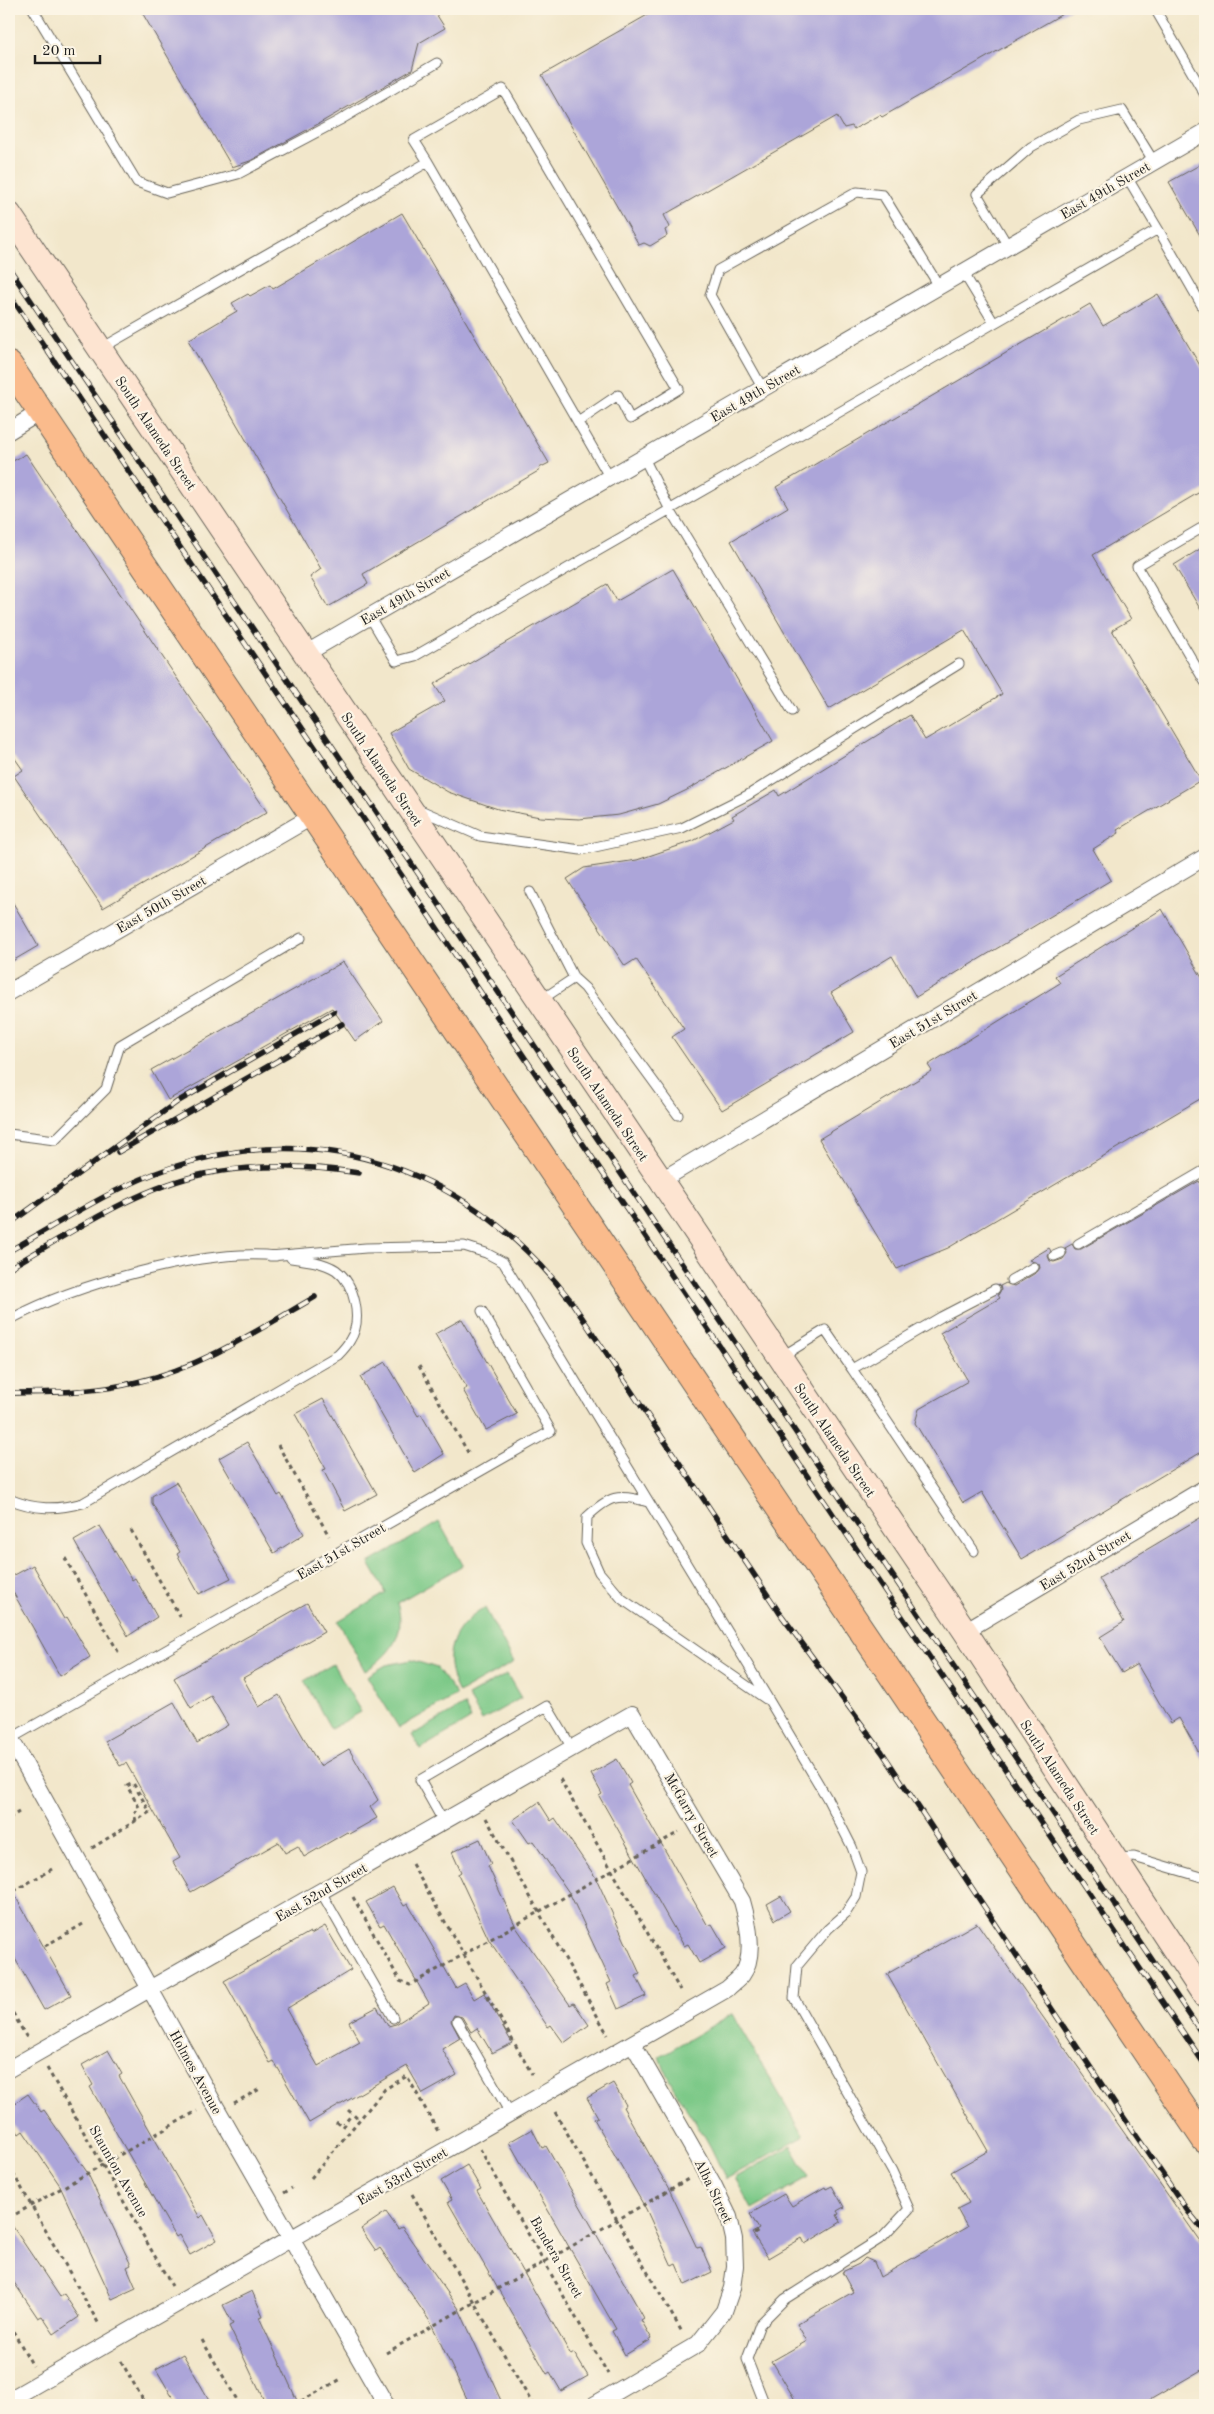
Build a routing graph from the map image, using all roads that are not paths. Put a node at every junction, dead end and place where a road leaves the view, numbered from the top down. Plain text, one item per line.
1 (33, 9) edge
2 (1155, 9) edge
3 (437, 63) dead end
4 (1205, 95) edge
5 (1205, 132) edge
6 (428, 162) junction
7 (1154, 162) junction
8 (1127, 177) junction
9 (9, 214) edge
10 (1158, 230) junction
11 (1008, 246) junction
12 (963, 272) junction
13 (939, 286) junction
14 (1205, 311) edge
15 (994, 324) junction
16 (100, 350) junction
17 (9, 365) edge
18 (763, 389) junction
19 (40, 412) junction
20 (578, 422) junction
21 (9, 431) edge
22 (644, 458) junction
23 (610, 478) junction
24 (670, 510) junction
25 (1205, 526) edge
26 (370, 617) junction
27 (304, 654) junction
28 (959, 664) dead end
29 (1205, 682) edge
30 (792, 710) dead end
31 (405, 803) junction
32 (312, 816) junction
33 (1205, 857) edge
34 (530, 892) dead end
35 (301, 938) dead end
36 (574, 978) junction
37 (9, 992) edge
38 (538, 1001) junction
39 (678, 1115) dead end
40 (9, 1134) edge
41 (1205, 1170) edge
42 (660, 1181) junction
43 (1078, 1244) dead end
44 (270, 1256) junction
45 (1034, 1267) dead end
46 (1011, 1280) dead end
47 (995, 1289) dead end
48 (482, 1311) dead end
49 (9, 1320) edge
50 (780, 1358) junction
51 (852, 1369) junction
52 (1205, 1488) edge
53 (9, 1499) edge
54 (648, 1502) junction
55 (974, 1551) dead end
56 (965, 1631) junction
57 (769, 1701) junction
58 (632, 1714) joint
59 (10, 1738) edge
60 (572, 1748) junction
61 (443, 1821) junction
62 (1114, 1858) junction
63 (1205, 1878) edge
64 (321, 1892) junction
65 (747, 1919) joint
66 (150, 1989) junction
67 (1205, 1996) edge
68 (393, 2018) dead end
69 (457, 2021) dead end
70 (633, 2044) junction
71 (9, 2069) edge
72 (510, 2113) junction
73 (1205, 2140) edge
74 (292, 2238) junction
75 (9, 2400) edge
76 (386, 2405) edge
77 (594, 2405) edge
78 (765, 2405) edge

1 - 3 lane
2 - 4 lane
5 - 7 street, East 49th Street
6 - 16 lane
6 - 20 lane
6 - 20 lane
7 - 8 street, East 49th Street
7 - 11 lane
8 - 10 lane
8 - 11 street, East 49th Street
9 - 16 street, South Alameda Street
10 - 14 lane
10 - 15 lane
11 - 12 street, East 49th Street
12 - 13 street, East 49th Street
12 - 15 lane
13 - 18 street, East 49th Street
13 - 18 lane
15 - 24 lane
16 - 27 street, South Alameda Street
17 - 19 main road
18 - 22 street, East 49th Street
19 - 21 street
19 - 32 main road
20 - 23 lane
22 - 23 street, East 49th Street
22 - 24 lane
23 - 26 street, East 49th Street
24 - 26 lane
24 - 30 lane
25 - 29 lane
26 - 27 street, East 49th Street
27 - 31 street, South Alameda Street
28 - 31 lane
31 - 38 street, South Alameda Street
32 - 37 street, East 50th Street
32 - 73 main road
33 - 42 street, East 51st Street
34 - 36 lane
35 - 40 lane
36 - 38 lane
36 - 39 lane
38 - 42 street, South Alameda Street
41 - 43 lane
42 - 50 street, South Alameda Street
44 - 49 lane
44 - 53 lane
44 - 54 lane
45 - 46 lane
47 - 51 lane
48 - 59 lane, East 51st Street
50 - 51 lane
50 - 56 street, South Alameda Street
51 - 55 lane
52 - 56 street, East 52nd Street
54 - 57 lane
54 - 57 lane
56 - 62 street, South Alameda Street
57 - 78 lane
58 - 60 street, East 52nd Street
58 - 65 street, McGarry Street
59 - 66 street, Holmes Avenue
60 - 61 street, East 52nd Street
60 - 61 lane
61 - 64 street, East 52nd Street
62 - 63 lane
62 - 67 street, South Alameda Street
64 - 66 street, East 52nd Street
64 - 68 lane
65 - 70 street, East 53rd Street
66 - 71 street, East 52nd Street
66 - 74 street, Holmes Avenue
69 - 72 lane
70 - 72 street, East 53rd Street
70 - 77 street, Alba Street
72 - 74 street, East 53rd Street
74 - 75 street, East 53rd Street
74 - 76 street, Holmes Avenue

